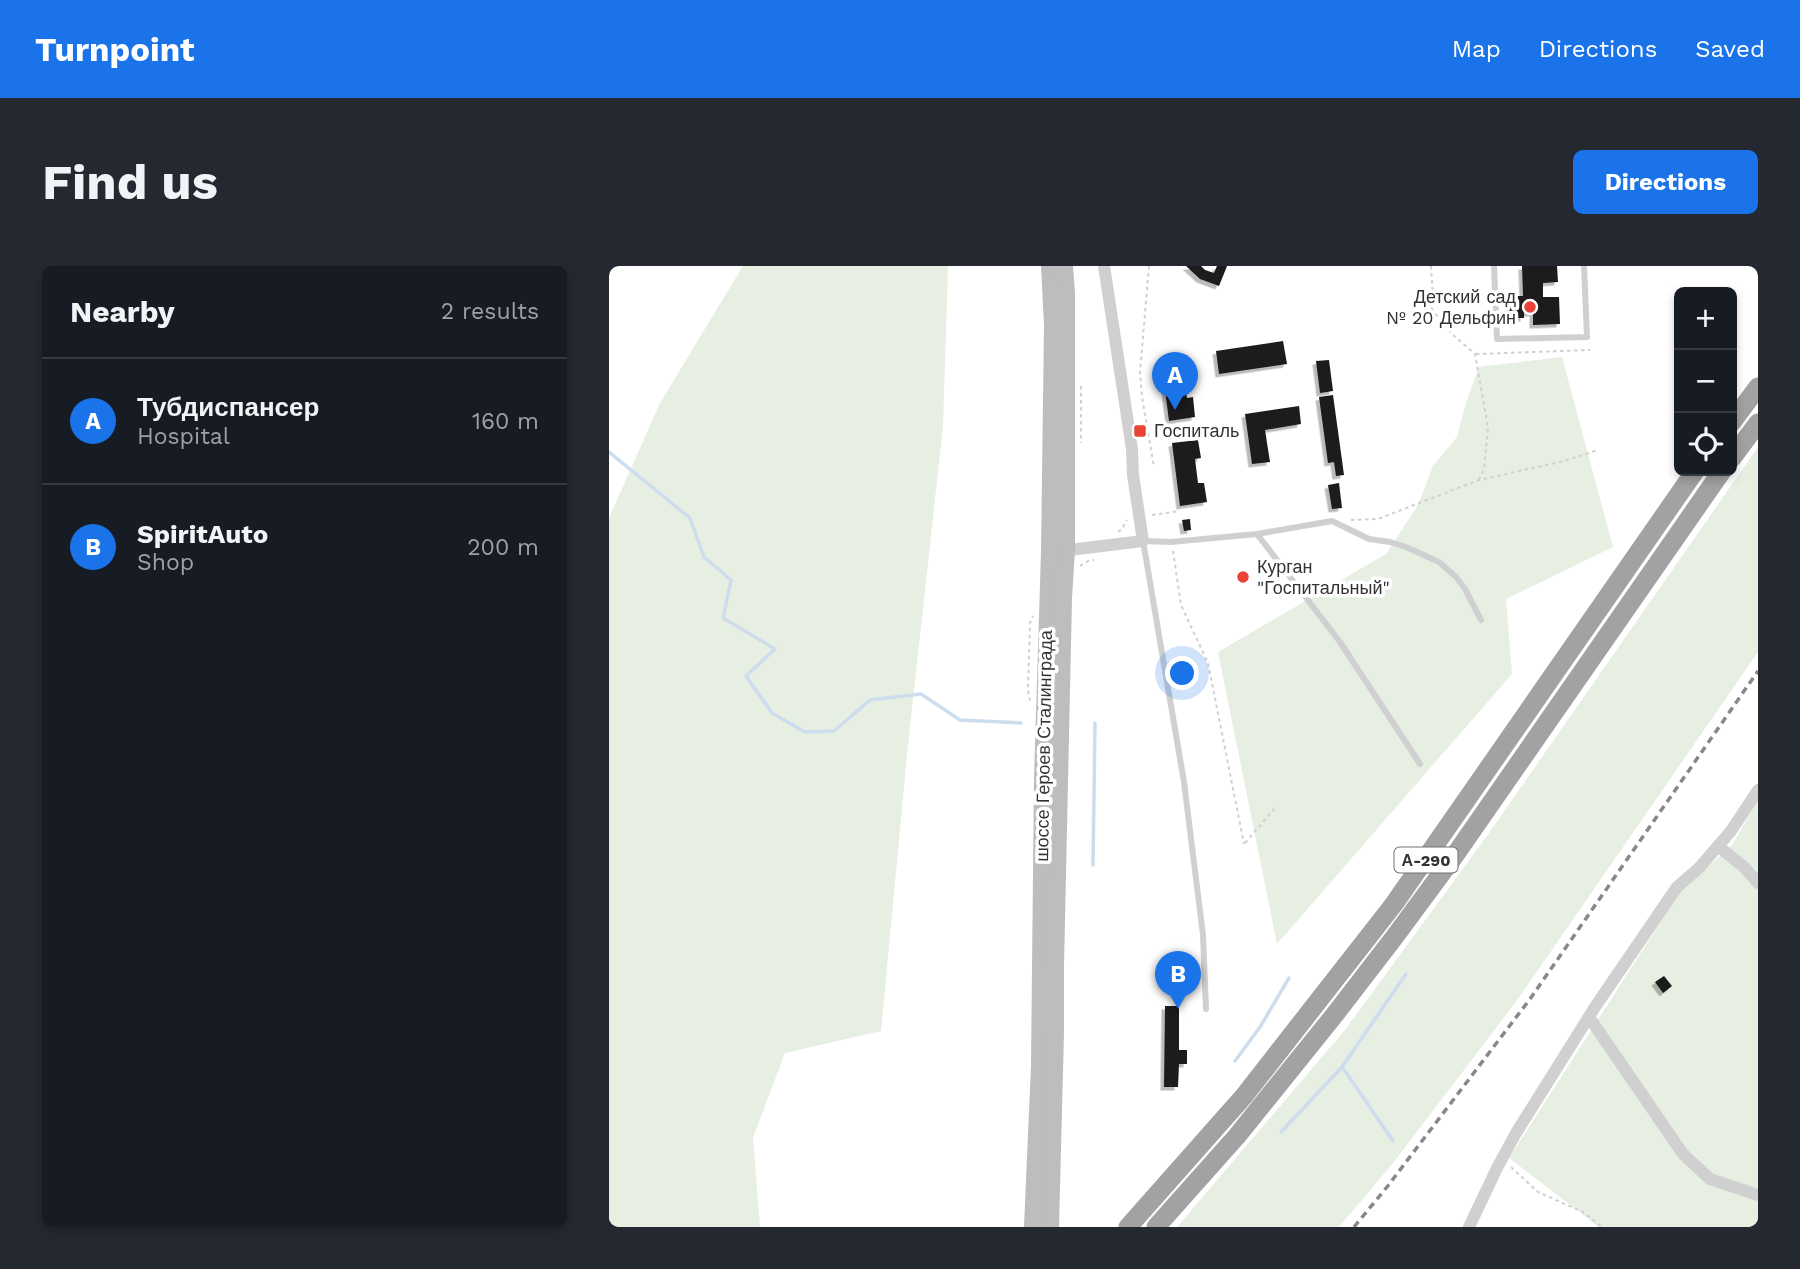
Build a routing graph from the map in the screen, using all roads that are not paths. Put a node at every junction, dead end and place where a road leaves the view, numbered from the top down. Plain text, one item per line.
1 (1051, 266) edge
2 (1064, 266) edge
3 (1104, 266) edge
4 (1495, 266) edge
5 (1584, 266) edge
6 (1758, 387) edge
7 (1737, 415) edge
8 (1758, 423) edge
9 (1737, 451) edge
10 (1692, 476) edge
11 (1719, 476) edge
12 (1257, 534) junction
13 (1143, 541) junction
14 (1058, 551) junction
15 (1481, 620) dead end
16 (1420, 764) dead end
17 (1758, 790) edge
18 (1718, 846) junction
19 (1758, 883) edge
20 (1206, 1009) dead end
21 (1589, 1017) junction
22 (1758, 1195) edge
23 (1044, 1225) edge
24 (1128, 1227) edge
25 (1156, 1227) edge
26 (1469, 1227) edge

1 - 14 main road, шоссе Героев Сталинграда
2 - 14 main road, шоссе Героев Сталинграда
3 - 13 street
4 - 5 lane
6 - 7 highway
8 - 9 highway
10 - 24 highway, А-290
11 - 25 highway, А-290
12 - 13 lane
12 - 15 lane
12 - 16 lane
13 - 14 street
13 - 20 lane
14 - 23 main road, шоссе Героев Сталинграда
17 - 18 street
18 - 19 street
18 - 21 street
21 - 22 street
21 - 26 street

